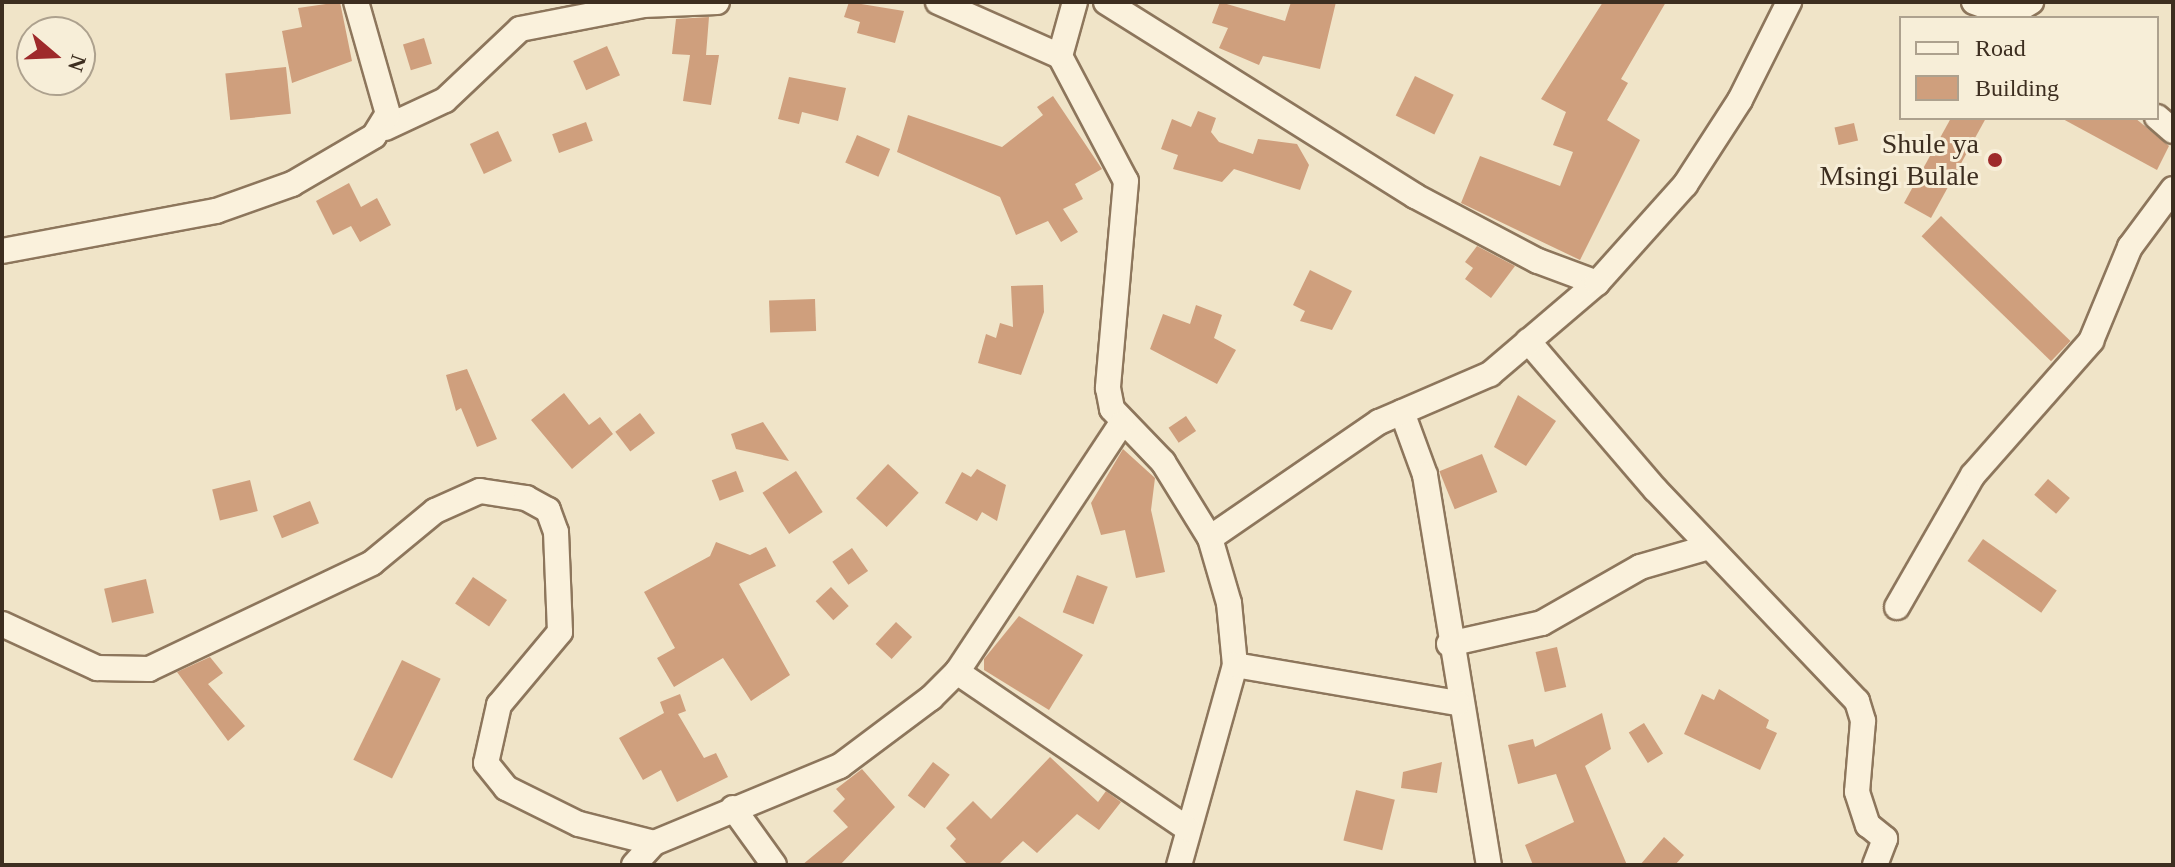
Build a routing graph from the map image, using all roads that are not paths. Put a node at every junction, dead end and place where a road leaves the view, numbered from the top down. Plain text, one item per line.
1 (356, 2) edge
2 (717, 2) edge
3 (938, 2) edge
4 (1075, 2) edge
5 (1106, 2) edge
6 (1789, 2) edge
7 (1974, 2) edge
8 (2031, 2) edge
9 (2046, 16) edge
10 (1060, 56) junction
11 (385, 128) junction
12 (2173, 189) edge
13 (2, 251) edge
14 (1597, 283) junction
15 (1528, 341) junction
16 (1402, 412) junction
17 (1121, 424) junction
18 (1210, 538) junction
19 (1709, 547) junction
20 (1897, 607) dead end
21 (2, 624) edge
22 (1449, 644) junction
23 (1235, 665) junction
24 (957, 672) junction
25 (1458, 703) junction
26 (733, 808) junction
27 (1188, 829) junction
28 (654, 843) junction
29 (634, 865) edge
30 (774, 865) edge
31 (1179, 865) edge
32 (1489, 865) edge
33 (1875, 865) edge

1 - 11 street
2 - 11 street
3 - 10 street
4 - 10 street
5 - 14 street
6 - 14 street
7 - 8 street
8 - 9 street
10 - 17 street
11 - 13 street
12 - 20 street
14 - 15 street
15 - 16 street
15 - 19 street
16 - 18 street
16 - 22 street
17 - 18 street
17 - 24 street
18 - 23 street
19 - 22 street
19 - 33 street
21 - 28 street
22 - 25 street
23 - 25 street
23 - 27 street
24 - 26 street
24 - 27 street
25 - 32 street
26 - 28 street
26 - 30 street
27 - 31 street
28 - 29 street

